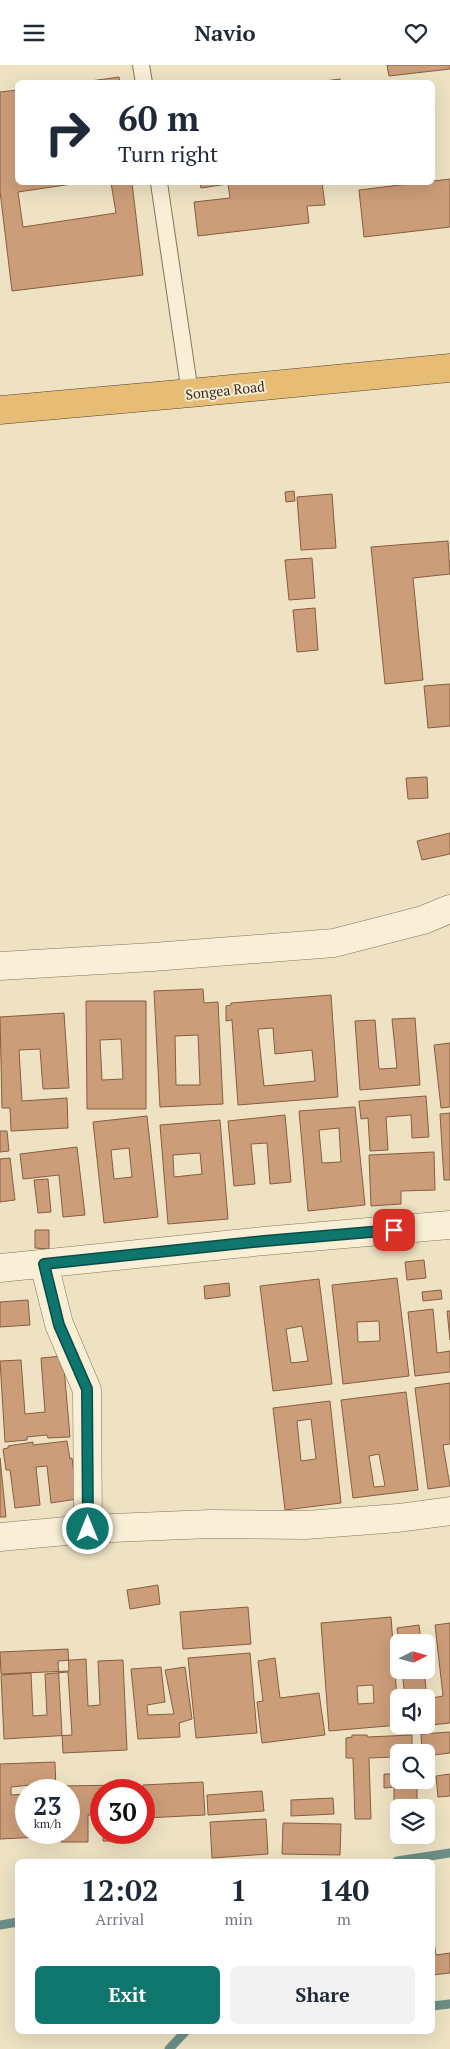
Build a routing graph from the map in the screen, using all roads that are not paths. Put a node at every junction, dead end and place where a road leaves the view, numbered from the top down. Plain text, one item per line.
1 (141, 65) edge
2 (144, 80) edge
3 (159, 185) edge
4 (450, 368) edge
5 (190, 393) junction
6 (0, 409) edge
7 (450, 909) edge
8 (0, 966) edge
9 (450, 1225) edge
10 (44, 1264) junction
11 (0, 1268) edge
12 (450, 1511) edge
13 (88, 1529) junction
14 (0, 1537) edge

1 - 2 lane
3 - 5 lane
4 - 5 highway, Songea Road
5 - 6 highway, Songea Road
7 - 8 street
9 - 10 street
10 - 11 street
10 - 13 street
12 - 13 street
13 - 14 street

